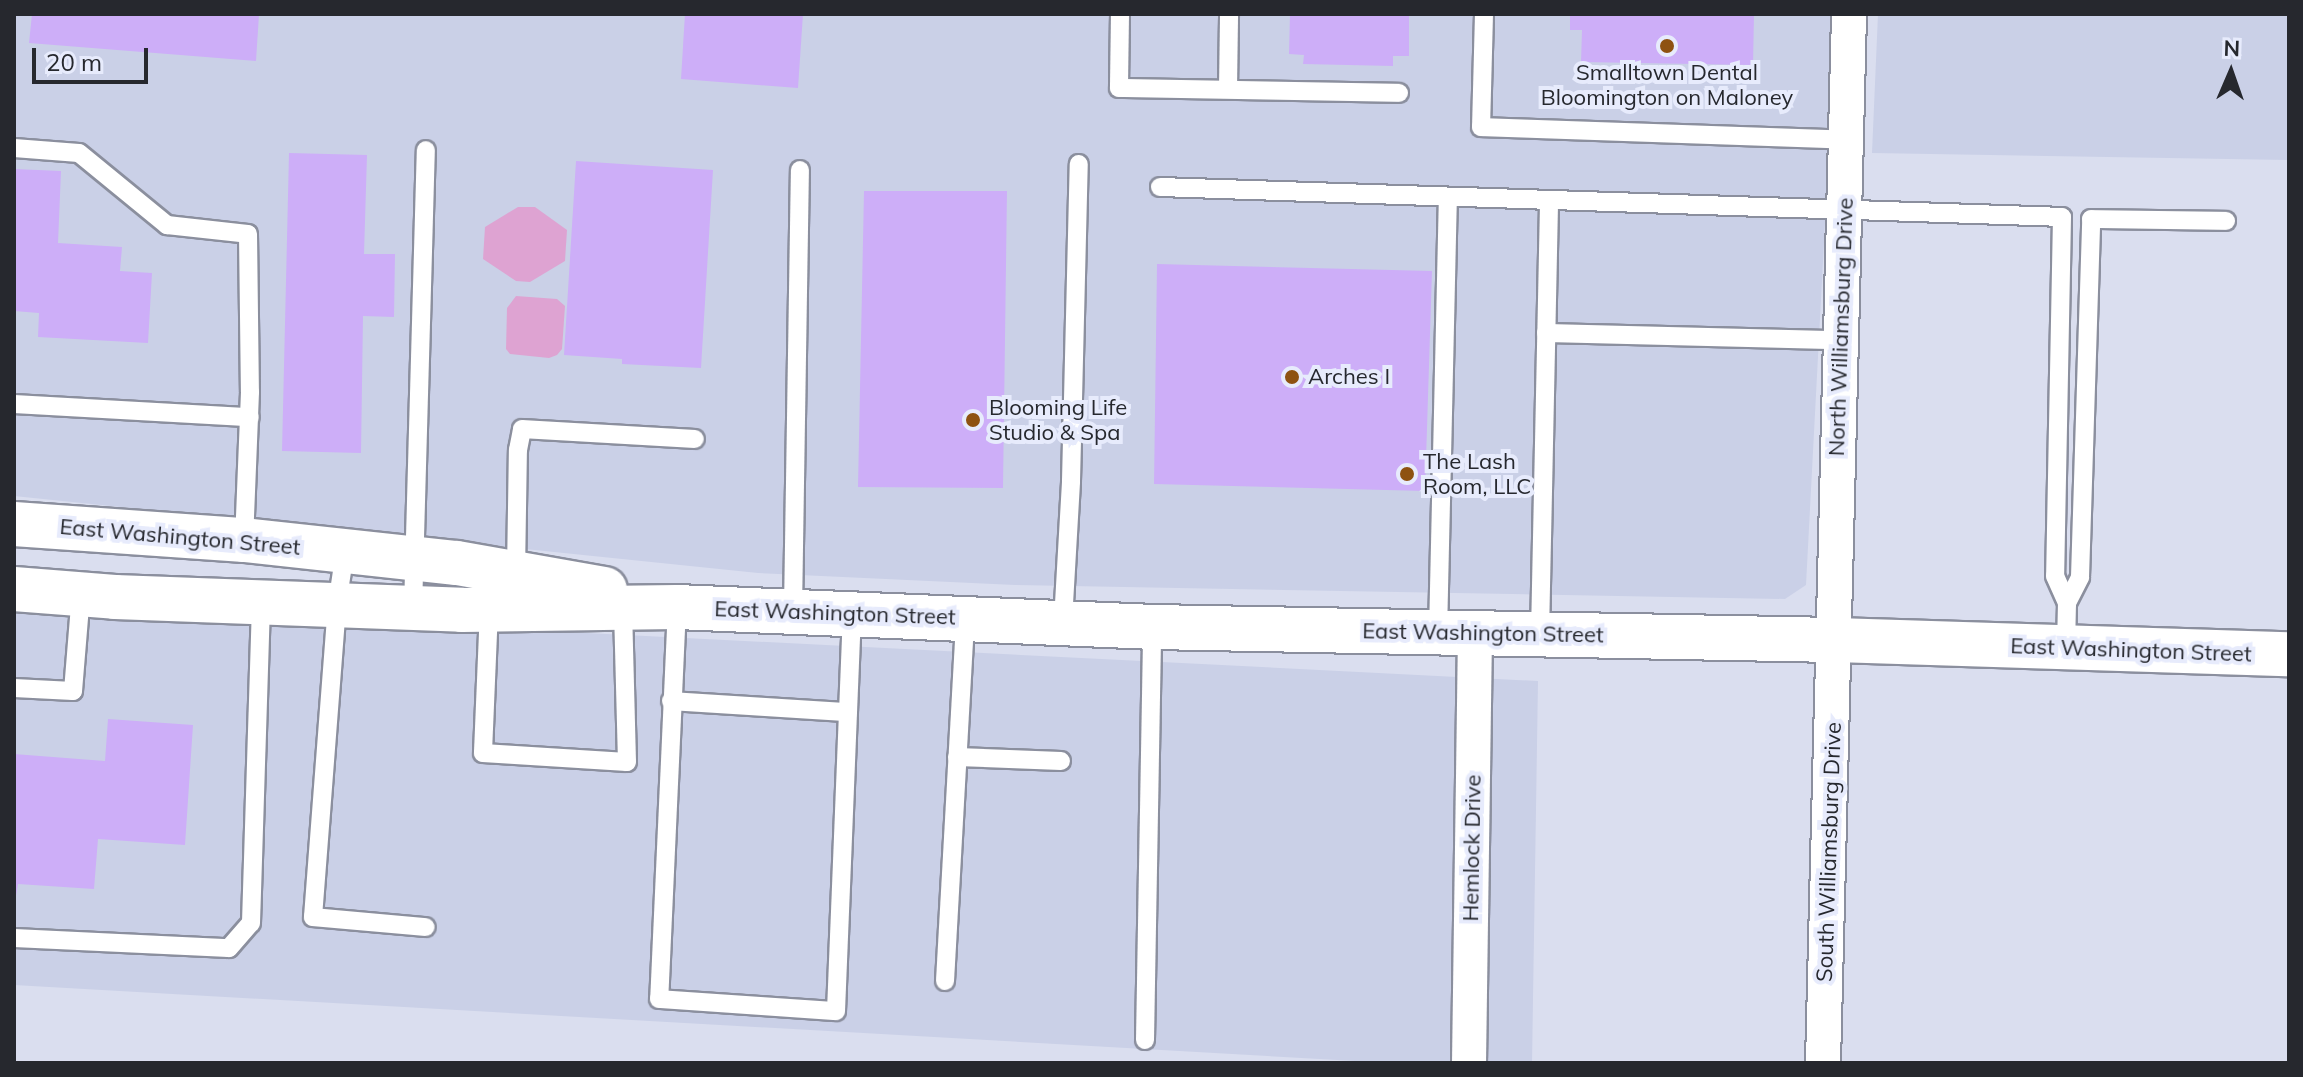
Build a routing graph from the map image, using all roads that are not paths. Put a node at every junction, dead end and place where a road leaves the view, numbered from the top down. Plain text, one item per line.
1 (1120, 14) edge
2 (1229, 14) edge
3 (1484, 14) edge
4 (1849, 14) edge
5 (1228, 89) junction
6 (1399, 93) dead end
7 (1847, 140) junction
8 (14, 148) edge
9 (426, 150) dead end
10 (1079, 164) dead end
11 (800, 170) dead end
12 (1160, 187) dead end
13 (1448, 197) junction
14 (1549, 201) junction
15 (1845, 212) junction
16 (2226, 221) dead end
17 (1546, 333) junction
18 (1840, 340) junction
19 (14, 404) edge
20 (250, 417) junction
21 (695, 439) dead end
22 (14, 524) edge
23 (244, 540) junction
24 (345, 551) junction
25 (413, 558) junction
26 (14, 589) edge
27 (498, 590) junction
28 (81, 594) junction
29 (624, 600) junction
30 (261, 603) junction
31 (2067, 603) junction
32 (337, 605) junction
33 (677, 607) junction
34 (413, 609) junction
35 (793, 610) junction
36 (852, 614) junction
37 (965, 618) junction
38 (1063, 621) junction
39 (1152, 627) junction
40 (1457, 633) junction
41 (1540, 634) junction
42 (1834, 640) junction
43 (2066, 648) junction
44 (2289, 654) edge
45 (14, 688) edge
46 (671, 701) junction
47 (848, 712) junction
48 (957, 757) junction
49 (1061, 761) dead end
50 (426, 927) dead end
51 (14, 938) edge
52 (945, 981) dead end
53 (1145, 1040) dead end
54 (1469, 1063) edge
55 (1823, 1063) edge

1 - 5 lane
2 - 5 lane
3 - 7 lane
4 - 7 street, North Williamsburg Drive
5 - 6 lane
7 - 15 street, North Williamsburg Drive
8 - 20 lane
9 - 25 lane
10 - 38 lane
11 - 35 lane
12 - 13 lane
13 - 14 lane
13 - 40 lane
14 - 15 lane
14 - 17 lane
15 - 18 street, North Williamsburg Drive
15 - 31 lane
16 - 31 lane
17 - 18 lane
17 - 41 lane
18 - 42 street, North Williamsburg Drive
19 - 20 lane
20 - 23 lane
21 - 27 lane
22 - 23 main road, East Washington Street
23 - 24 main road, East Washington Street
24 - 25 main road, East Washington Street
24 - 32 lane
25 - 27 main road, East Washington Street
25 - 34 lane
26 - 28 main road, East Washington Street
27 - 29 main road, East Washington Street
27 - 29 lane
27 - 34 main road, East Washington Street
28 - 30 main road, East Washington Street
28 - 45 lane
29 - 33 main road, East Washington Street
30 - 32 main road, East Washington Street
30 - 51 lane
31 - 43 lane
32 - 34 main road, East Washington Street
32 - 50 lane
33 - 35 main road, East Washington Street
33 - 46 lane
35 - 36 main road, East Washington Street
36 - 37 main road, East Washington Street
36 - 47 lane
37 - 38 main road, East Washington Street
37 - 48 lane
38 - 39 main road, East Washington Street
39 - 40 main road, East Washington Street
39 - 53 lane
40 - 41 main road, East Washington Street
40 - 54 street, Hemlock Drive
41 - 42 main road, East Washington Street
42 - 43 main road, East Washington Street
42 - 55 street, South Williamsburg Drive
43 - 44 main road, East Washington Street
46 - 47 lane
46 - 47 lane
48 - 49 lane
48 - 52 lane

